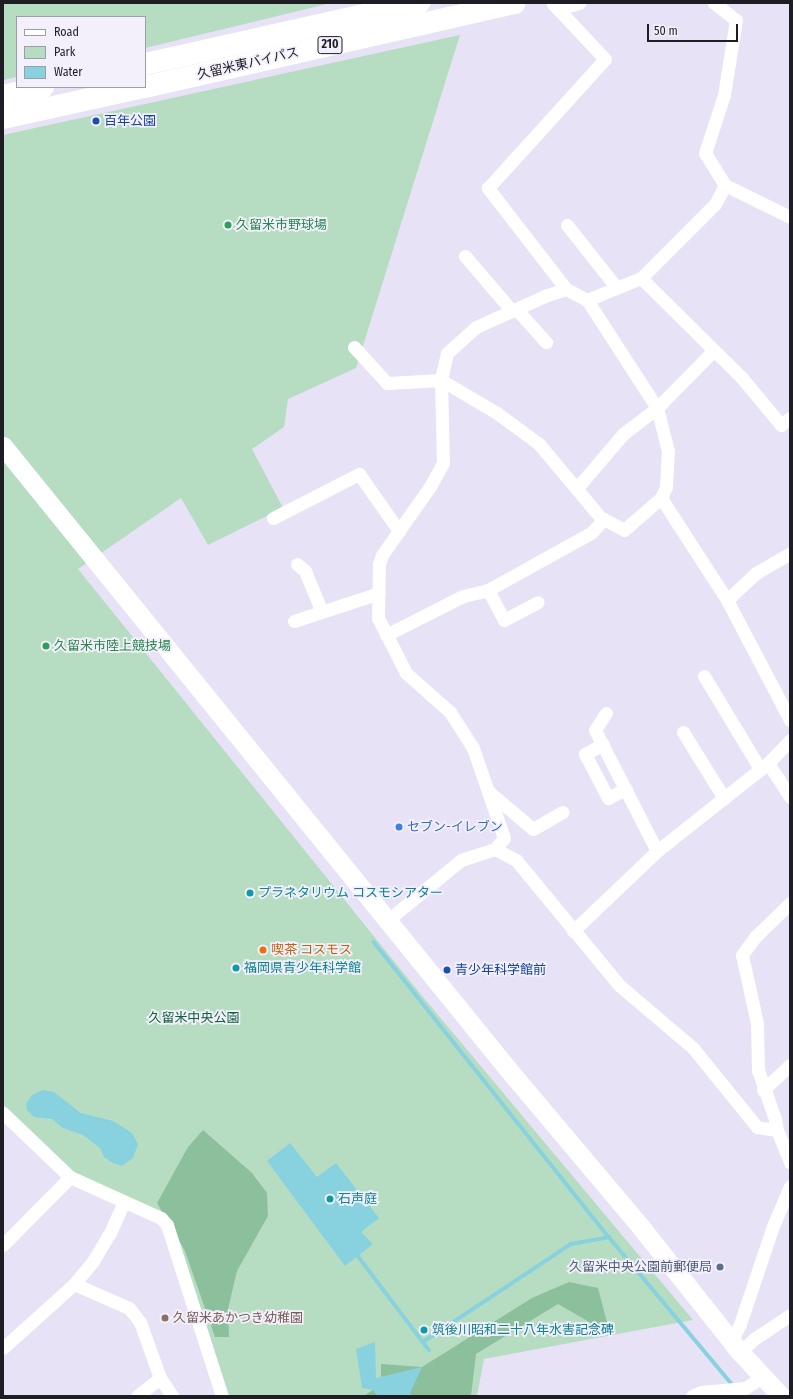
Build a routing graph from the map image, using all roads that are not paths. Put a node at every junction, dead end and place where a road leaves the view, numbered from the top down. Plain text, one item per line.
1 (419, 3) edge
2 (515, 3) edge
3 (579, 3) edge
4 (714, 3) edge
5 (555, 6) edge
6 (146, 64) edge
7 (146, 87) edge
8 (39, 88) edge
9 (139, 88) edge
10 (3, 96) edge
11 (3, 118) edge
12 (726, 185) junction
13 (790, 218) edge
14 (567, 225) dead end
15 (464, 256) dead end
16 (642, 278) junction
17 (617, 288) junction
18 (566, 289) junction
19 (587, 300) junction
20 (514, 310) junction
21 (546, 342) dead end
22 (354, 347) dead end
23 (714, 350) junction
24 (441, 380) junction
25 (657, 408) junction
26 (790, 418) edge
27 (3, 446) edge
28 (577, 488) junction
29 (661, 498) junction
30 (273, 518) dead end
31 (604, 519) junction
32 (399, 531) junction
33 (790, 553) edge
34 (297, 564) dead end
35 (488, 590) junction
36 (379, 593) junction
37 (727, 600) junction
38 (538, 602) dead end
39 (322, 612) junction
40 (294, 621) dead end
41 (386, 635) junction
42 (704, 676) dead end
43 (606, 713) dead end
44 (790, 720) edge
45 (683, 732) dead end
46 (789, 738) edge
47 (603, 744) junction
48 (764, 766) junction
49 (626, 789) junction
50 (489, 792) junction
51 (790, 797) edge
52 (724, 798) junction
53 (563, 812) dead end
54 (495, 849) junction
55 (657, 851) junction
56 (790, 903) edge
57 (388, 920) junction
58 (573, 931) junction
59 (790, 1065) edge
60 (763, 1090) junction
61 (3, 1113) edge
62 (777, 1130) junction
63 (790, 1162) edge
64 (70, 1177) junction
65 (790, 1186) edge
66 (124, 1202) junction
67 (3, 1245) edge
68 (74, 1284) junction
69 (790, 1315) edge
70 (736, 1346) junction
71 (3, 1348) edge
72 (764, 1376) junction
73 (160, 1378) junction
74 (137, 1396) edge
75 (172, 1396) edge
76 (222, 1396) edge
77 (692, 1396) edge
78 (780, 1396) edge

1 - 6 highway, 久留米東バイパス / 210
2 - 7 highway, 久留米東バイパス / 210
3 - 5 street
4 - 12 street
5 - 18 street
8 - 10 highway
9 - 11 highway, 久留米東バイパス / 210
12 - 13 street
12 - 16 street
14 - 17 street
15 - 20 street
16 - 17 street
16 - 23 street
17 - 19 street
18 - 19 street
18 - 20 street
19 - 25 street
20 - 21 street
20 - 24 street
22 - 24 street
23 - 25 street
23 - 26 street
24 - 28 street
24 - 32 street
25 - 28 street
25 - 29 street
27 - 57 street
28 - 31 street
29 - 31 street
29 - 37 street
30 - 32 street
31 - 35 street
32 - 36 street
33 - 37 street
34 - 39 street
35 - 38 street
35 - 41 street
36 - 39 street
36 - 41 street
37 - 44 street
39 - 40 street
41 - 50 street
42 - 48 street
43 - 47 street
45 - 52 street
46 - 48 street
47 - 49 street
47 - 49 street
48 - 51 street
48 - 52 street
49 - 55 street
50 - 53 street
50 - 54 street
52 - 55 street
54 - 57 street
54 - 58 street
55 - 58 street
56 - 60 street
57 - 70 street
58 - 62 street
59 - 60 street
60 - 62 street
61 - 64 street
62 - 63 street
64 - 66 street
64 - 67 street
65 - 70 street
66 - 68 street
66 - 76 street
68 - 71 street
68 - 73 street
69 - 70 street
70 - 72 street
72 - 77 street
72 - 78 street
73 - 74 street
73 - 75 street

